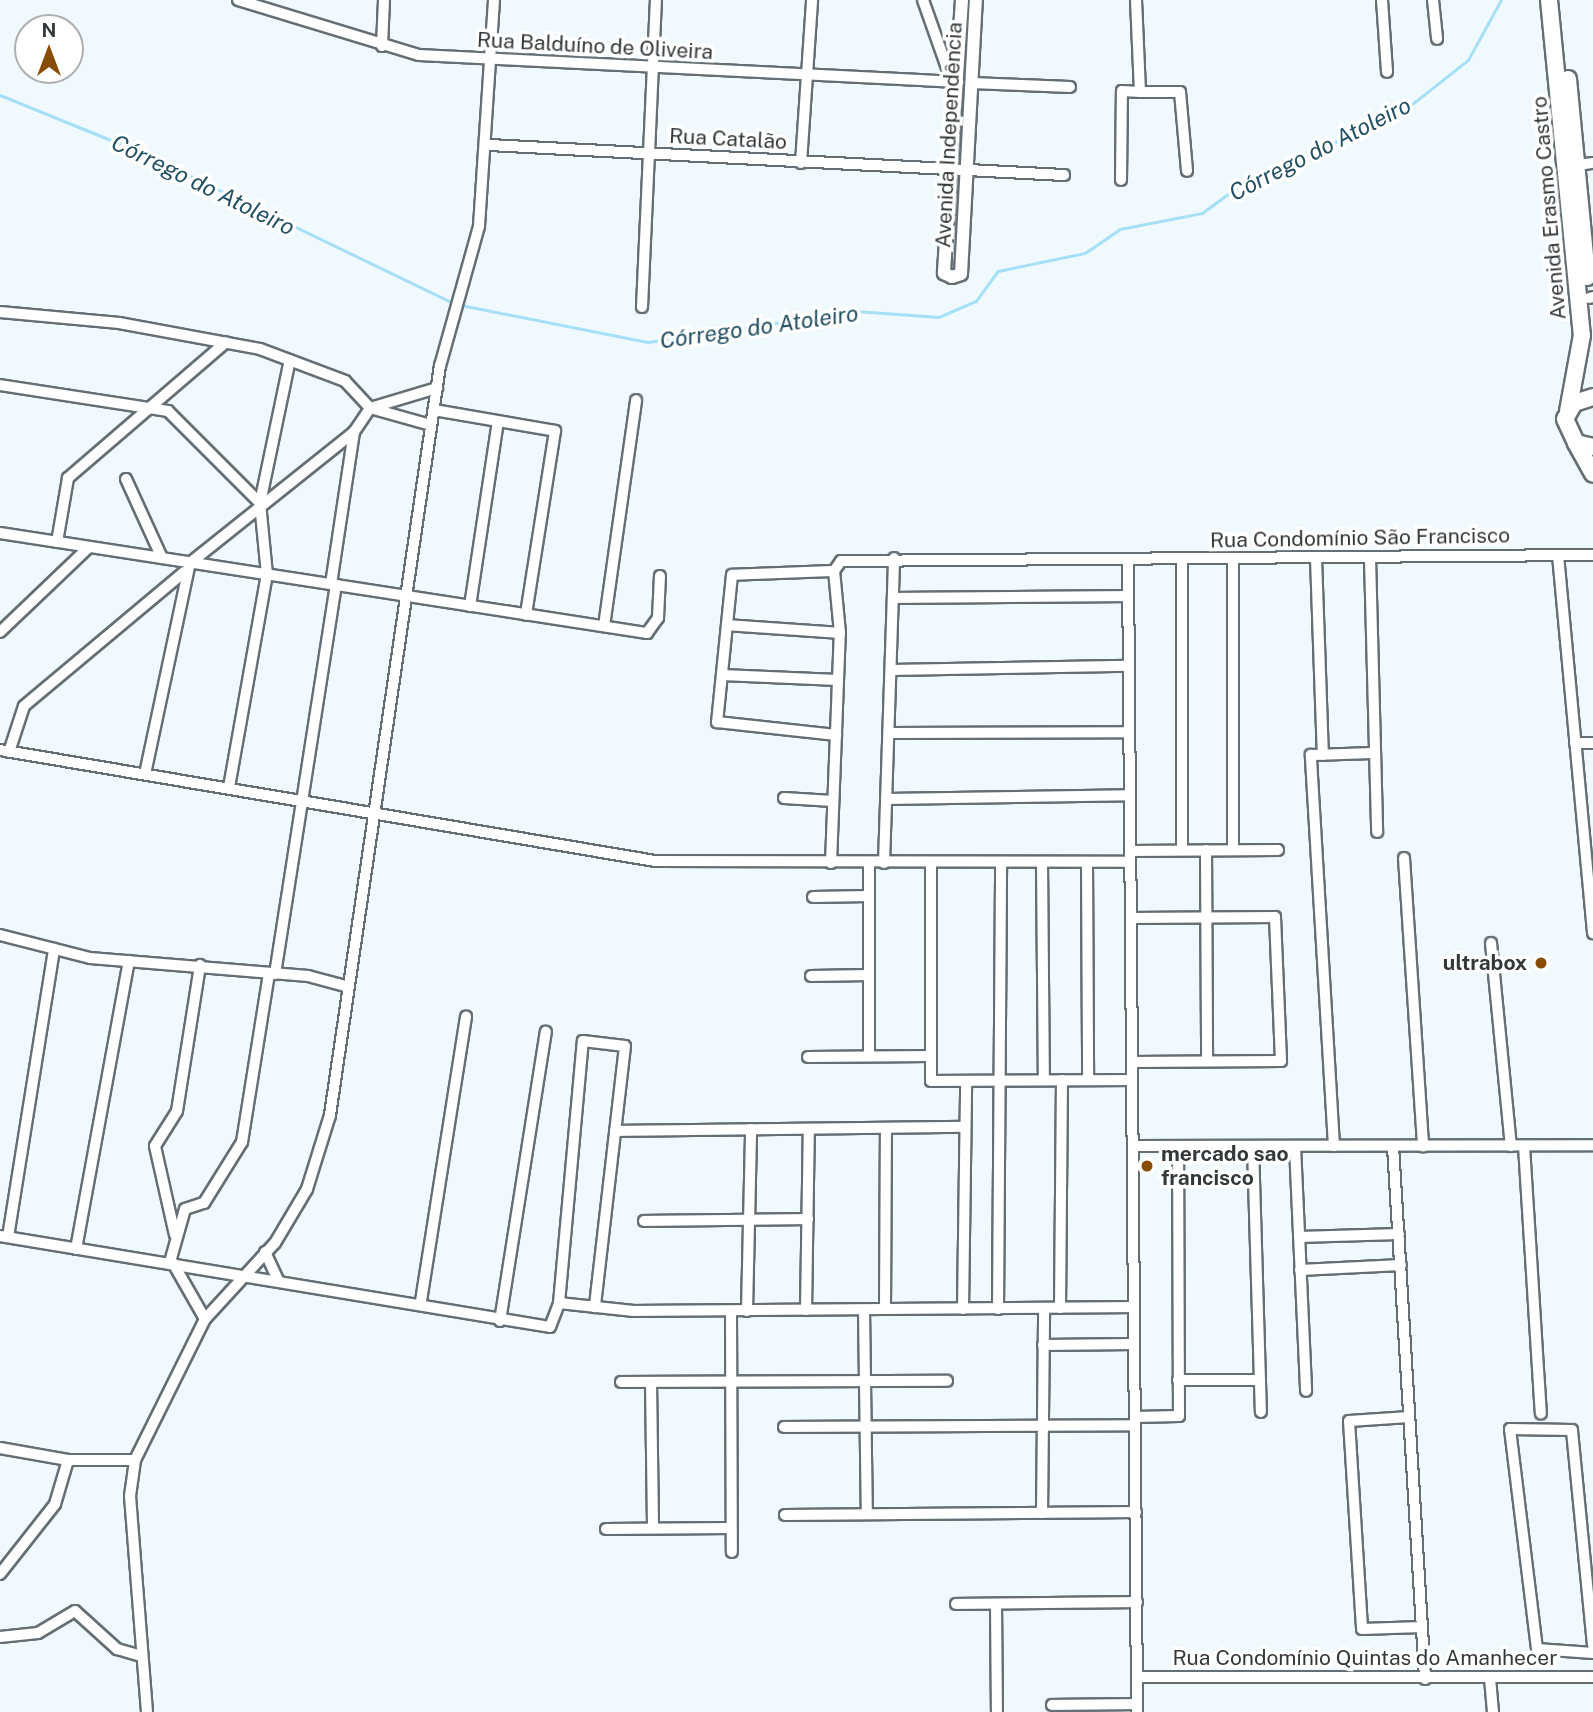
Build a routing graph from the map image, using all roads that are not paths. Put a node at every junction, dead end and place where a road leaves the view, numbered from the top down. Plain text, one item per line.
1 (238, 0) edge
2 (274, 0) edge
3 (384, 0) edge
4 (494, 0) edge
5 (656, 0) edge
6 (812, 0) edge
7 (923, 0) edge
8 (962, 0) edge
9 (976, 0) edge
10 (1136, 0) edge
11 (1382, 0) edge
12 (1433, 0) edge
13 (1549, 0) edge
14 (1560, 0) edge
15 (273, 14) junction
16 (1437, 39) dead end
17 (382, 46) junction
18 (491, 60) junction
19 (652, 68) junction
20 (1387, 72) dead end
21 (809, 75) junction
22 (955, 82) junction
23 (972, 83) junction
24 (1070, 87) dead end
25 (1140, 92) junction
26 (489, 145) junction
27 (647, 154) junction
28 (802, 163) junction
29 (1585, 164) edge
30 (1188, 171) dead end
31 (959, 172) junction
32 (1064, 175) dead end
33 (1121, 180) dead end
34 (1588, 233) edge
35 (1591, 297) edge
36 (642, 307) dead end
37 (0, 312) edge
38 (198, 336) junction
39 (226, 342) junction
40 (1593, 349) edge
41 (208, 356) junction
42 (290, 360) junction
43 (0, 385) edge
44 (437, 388) junction
45 (1593, 397) edge
46 (636, 400) dead end
47 (151, 406) junction
48 (370, 408) junction
49 (434, 410) junction
50 (1568, 411) junction
51 (498, 421) junction
52 (431, 425) junction
53 (354, 432) junction
54 (1576, 443) junction
55 (1593, 447) edge
56 (1593, 474) edge
57 (126, 479) dead end
58 (260, 503) junction
59 (0, 533) edge
60 (57, 542) junction
61 (89, 547) junction
62 (1558, 555) junction
63 (1593, 555) edge
64 (162, 558) junction
65 (894, 558) junction
66 (1233, 558) junction
67 (1316, 558) junction
68 (1370, 558) junction
69 (1182, 560) junction
70 (1128, 561) junction
71 (187, 567) junction
72 (834, 570) junction
73 (267, 574) junction
74 (660, 576) dead end
75 (334, 585) junction
76 (406, 596) junction
77 (1128, 596) junction
78 (894, 598) junction
79 (470, 606) junction
80 (526, 614) junction
81 (727, 625) junction
82 (604, 626) junction
83 (0, 632) edge
84 (840, 633) junction
85 (1129, 666) junction
86 (891, 670) junction
87 (722, 675) junction
88 (838, 680) junction
89 (1129, 732) junction
90 (889, 733) junction
91 (835, 735) junction
92 (1575, 743) junction
93 (1593, 743) edge
94 (4, 751) edge
95 (1375, 753) junction
96 (1317, 755) junction
97 (145, 774) junction
98 (229, 788) junction
99 (1130, 795) junction
100 (784, 798) dead end
101 (886, 799) junction
102 (302, 801) junction
103 (833, 801) junction
104 (374, 813) junction
105 (1377, 832) dead end
106 (1182, 850) junction
107 (1206, 850) junction
108 (1233, 850) junction
109 (1278, 850) dead end
110 (1130, 856) junction
111 (1404, 858) dead end
112 (1042, 862) junction
113 (1087, 862) junction
114 (831, 863) junction
115 (869, 863) junction
116 (884, 863) junction
117 (931, 863) junction
118 (1001, 863) junction
119 (869, 896) junction
120 (813, 897) dead end
121 (1592, 914) edge
122 (1206, 917) junction
123 (1131, 918) junction
124 (1593, 933) edge
125 (0, 935) edge
126 (1491, 943) dead end
127 (54, 949) junction
128 (129, 961) junction
129 (200, 965) junction
130 (272, 974) junction
131 (869, 975) junction
132 (811, 976) dead end
133 (349, 987) junction
134 (466, 1017) dead end
135 (546, 1032) dead end
136 (869, 1056) junction
137 (931, 1056) junction
138 (808, 1057) dead end
139 (1207, 1061) junction
140 (1132, 1062) junction
141 (1044, 1080) junction
142 (1062, 1080) junction
143 (1088, 1080) junction
144 (1132, 1080) junction
145 (966, 1081) junction
146 (1001, 1081) junction
147 (963, 1127) junction
148 (886, 1128) junction
149 (751, 1129) junction
150 (809, 1129) junction
151 (615, 1131) junction
152 (1593, 1145) edge
153 (1133, 1146) junction
154 (1178, 1146) junction
155 (1253, 1146) junction
156 (1294, 1146) junction
157 (1334, 1146) junction
158 (1393, 1146) junction
159 (1423, 1146) junction
160 (1511, 1146) junction
161 (1524, 1146) junction
162 (808, 1219) junction
163 (749, 1220) junction
164 (644, 1221) dead end
165 (1399, 1234) junction
166 (175, 1235) junction
167 (4, 1237) edge
168 (1299, 1237) junction
169 (76, 1248) junction
170 (265, 1252) junction
171 (171, 1263) junction
172 (1401, 1265) junction
173 (1300, 1270) junction
174 (240, 1275) junction
175 (279, 1282) junction
176 (421, 1301) junction
177 (559, 1303) junction
178 (595, 1307) junction
179 (1134, 1307) junction
180 (1044, 1308) junction
181 (1060, 1308) junction
182 (963, 1309) junction
183 (998, 1309) junction
184 (806, 1310) junction
185 (864, 1310) junction
186 (885, 1310) junction
187 (731, 1311) junction
188 (747, 1311) junction
189 (205, 1319) junction
190 (500, 1321) junction
191 (1134, 1344) junction
192 (1043, 1345) junction
193 (865, 1380) junction
194 (1178, 1380) junction
195 (1260, 1380) junction
196 (730, 1381) junction
197 (947, 1381) dead end
198 (621, 1382) dead end
199 (651, 1382) junction
200 (1307, 1391) dead end
201 (1261, 1412) dead end
202 (1541, 1413) dead end
203 (1409, 1416) junction
204 (1135, 1421) junction
205 (1043, 1425) junction
206 (785, 1427) dead end
207 (865, 1427) junction
208 (0, 1448) edge
209 (68, 1460) junction
210 (135, 1460) junction
211 (1136, 1512) junction
212 (1042, 1513) junction
213 (867, 1514) junction
214 (785, 1515) dead end
215 (653, 1527) junction
216 (731, 1528) junction
217 (606, 1529) dead end
218 (732, 1552) dead end
219 (0, 1574) edge
220 (1137, 1602) junction
221 (956, 1604) dead end
222 (996, 1604) junction
223 (1422, 1627) junction
224 (0, 1637) edge
225 (1593, 1645) edge
226 (1593, 1653) edge
227 (141, 1656) junction
228 (1137, 1677) junction
229 (1593, 1677) edge
230 (1490, 1678) junction
231 (1425, 1679) junction
232 (1052, 1705) dead end
233 (1138, 1708) edge
234 (146, 1712) edge
235 (997, 1712) edge
236 (1493, 1712) edge

1 - 15 street, Rua Balduíno de Oliveira
2 - 15 street
3 - 17 street
4 - 18 street
5 - 19 street
6 - 21 street
7 - 22 street
8 - 22 street, Avenida Independência
9 - 23 street, Avenida Independência
10 - 25 street
11 - 20 street
12 - 16 street
13 - 50 main road, Avenida Erasmo Castro
14 - 29 main road, Avenida Erasmo Castro
15 - 17 street, Rua Balduíno de Oliveira
17 - 18 street, Rua Balduíno de Oliveira
18 - 19 street, Rua Balduíno de Oliveira
18 - 26 street
19 - 21 street, Rua Balduíno de Oliveira
19 - 27 street
21 - 22 street, Rua Balduíno de Oliveira
21 - 28 street
22 - 31 street, Avenida Independência
23 - 24 street
23 - 31 street, Avenida Independência
25 - 30 street
25 - 33 street
26 - 27 street, Rua Catalão
26 - 44 street
27 - 28 street, Rua Catalão
27 - 36 street
28 - 31 street, Rua Catalão
29 - 34 main road, Avenida Erasmo Castro
31 - 31 street, Avenida Independência
31 - 32 street, Rua Catalão
34 - 35 main road, Avenida Erasmo Castro
35 - 40 main road, Avenida Erasmo Castro
37 - 38 street
38 - 39 street
38 - 41 street
39 - 41 street
39 - 42 street
41 - 47 street
42 - 48 street
42 - 58 street
43 - 47 street
44 - 48 street
44 - 49 street
45 - 50 main road
46 - 82 street
47 - 58 street
47 - 60 street
48 - 52 street
48 - 53 street
49 - 51 street
49 - 52 street
50 - 54 main road
51 - 79 street
51 - 80 street
52 - 76 street
53 - 58 street
53 - 75 street
54 - 55 main road
54 - 56 main road
57 - 64 street
58 - 71 street
58 - 73 street
59 - 60 street
60 - 61 street
61 - 64 street
61 - 83 street
62 - 63 street, Rua Condomínio São Francisco
62 - 68 street, Rua Condomínio São Francisco
62 - 92 street
64 - 71 street
65 - 70 street, Rua Condomínio São Francisco
65 - 72 street, Rua Condomínio São Francisco
65 - 78 street
66 - 67 street, Rua Condomínio São Francisco
66 - 69 street, Rua Condomínio São Francisco
66 - 108 street
67 - 68 street, Rua Condomínio São Francisco
67 - 96 street
68 - 95 street
69 - 70 street, Rua Condomínio São Francisco
69 - 106 street
70 - 77 street
71 - 73 street
71 - 94 street
71 - 97 street
72 - 81 street, Rua Condomínio São Francisco
72 - 84 street
73 - 75 street
73 - 98 street
74 - 82 street
75 - 76 street
75 - 102 street
76 - 79 street
76 - 104 street
77 - 78 street
77 - 85 street
78 - 86 street
79 - 80 street
80 - 82 street
81 - 84 street
81 - 87 street
84 - 88 street
85 - 86 street
85 - 89 street
86 - 90 street
87 - 88 street
87 - 91 street
88 - 91 street
89 - 90 street
89 - 99 street
90 - 101 street
91 - 103 street
92 - 93 street
92 - 121 street
94 - 97 street
95 - 96 street
95 - 105 street
96 - 157 street
97 - 98 street
98 - 102 street
99 - 101 street
99 - 110 street
100 - 103 street
101 - 116 street
102 - 104 street
102 - 130 street
103 - 114 street
104 - 114 street
104 - 133 street
106 - 107 street
106 - 110 street
107 - 108 street
107 - 122 street
108 - 109 street
110 - 113 street
110 - 123 street
111 - 159 street
112 - 113 street
112 - 118 street
112 - 141 street
113 - 143 street
114 - 115 street
115 - 116 street
115 - 119 street
116 - 117 street
117 - 118 street
117 - 137 street
118 - 146 street
119 - 120 street
119 - 131 street
121 - 124 street
122 - 123 street
122 - 139 street
122 - 139 street
123 - 140 street
125 - 127 street
126 - 160 street
127 - 128 street
127 - 167 street
128 - 129 street
128 - 169 street
129 - 130 street
129 - 166 street
130 - 133 street
130 - 166 street
131 - 132 street
131 - 136 street
133 - 170 street
134 - 176 street
135 - 190 street
136 - 137 street
136 - 138 street
137 - 145 street
139 - 140 street
140 - 144 street
141 - 142 street
141 - 146 street
142 - 143 street
142 - 181 street
143 - 144 street
144 - 153 street
145 - 146 street
145 - 147 street
146 - 183 street
147 - 148 street
147 - 182 street
148 - 150 street
148 - 186 street
149 - 150 street
149 - 151 street
149 - 163 street
150 - 162 street
151 - 177 street
151 - 178 street
152 - 161 street
153 - 154 street
153 - 179 street
154 - 155 street
154 - 194 street
155 - 156 street
155 - 195 street
156 - 157 street
156 - 168 street
157 - 158 street
158 - 159 street
158 - 165 street
159 - 160 street
160 - 161 street
161 - 202 street
162 - 163 street
162 - 184 street
163 - 164 street
163 - 188 street
165 - 168 street
165 - 172 street
166 - 171 street
167 - 169 street
168 - 173 street
169 - 171 street
170 - 174 street
170 - 175 street
171 - 174 street
171 - 189 street
172 - 173 street
172 - 203 street
173 - 200 street
174 - 175 street
174 - 189 street
175 - 176 street
176 - 190 street
177 - 178 street
177 - 190 street
178 - 187 street
179 - 181 street
179 - 191 street
180 - 181 street
180 - 183 street
180 - 192 street
182 - 183 street
182 - 186 street
184 - 185 street
184 - 188 street
185 - 186 street
185 - 193 street
187 - 188 street
187 - 196 street
189 - 210 street
191 - 192 street
191 - 204 street
192 - 205 street
193 - 196 street
193 - 197 street
193 - 207 street
194 - 195 street
194 - 204 street
195 - 201 street
196 - 199 street
196 - 216 street
198 - 199 street
199 - 215 street
203 - 223 street
203 - 223 street
204 - 205 street
204 - 211 street
205 - 207 street
205 - 212 street
206 - 207 street
207 - 213 street
208 - 209 street
209 - 210 street
209 - 219 street
210 - 227 street
211 - 212 street
211 - 220 street
212 - 213 street
213 - 214 street
215 - 216 street
215 - 217 street
216 - 218 street
220 - 222 street
220 - 228 street
221 - 222 street
222 - 235 street
223 - 231 street
224 - 227 street
225 - 226 street, Rua Condomínio Quintas do Amanhecer
227 - 234 street
228 - 231 street, Rua Condomínio Quintas do Amanhecer
228 - 233 street
229 - 230 street, Rua Condomínio Quintas do Amanhecer
230 - 231 street, Rua Condomínio Quintas do Amanhecer
230 - 236 street
232 - 233 street

